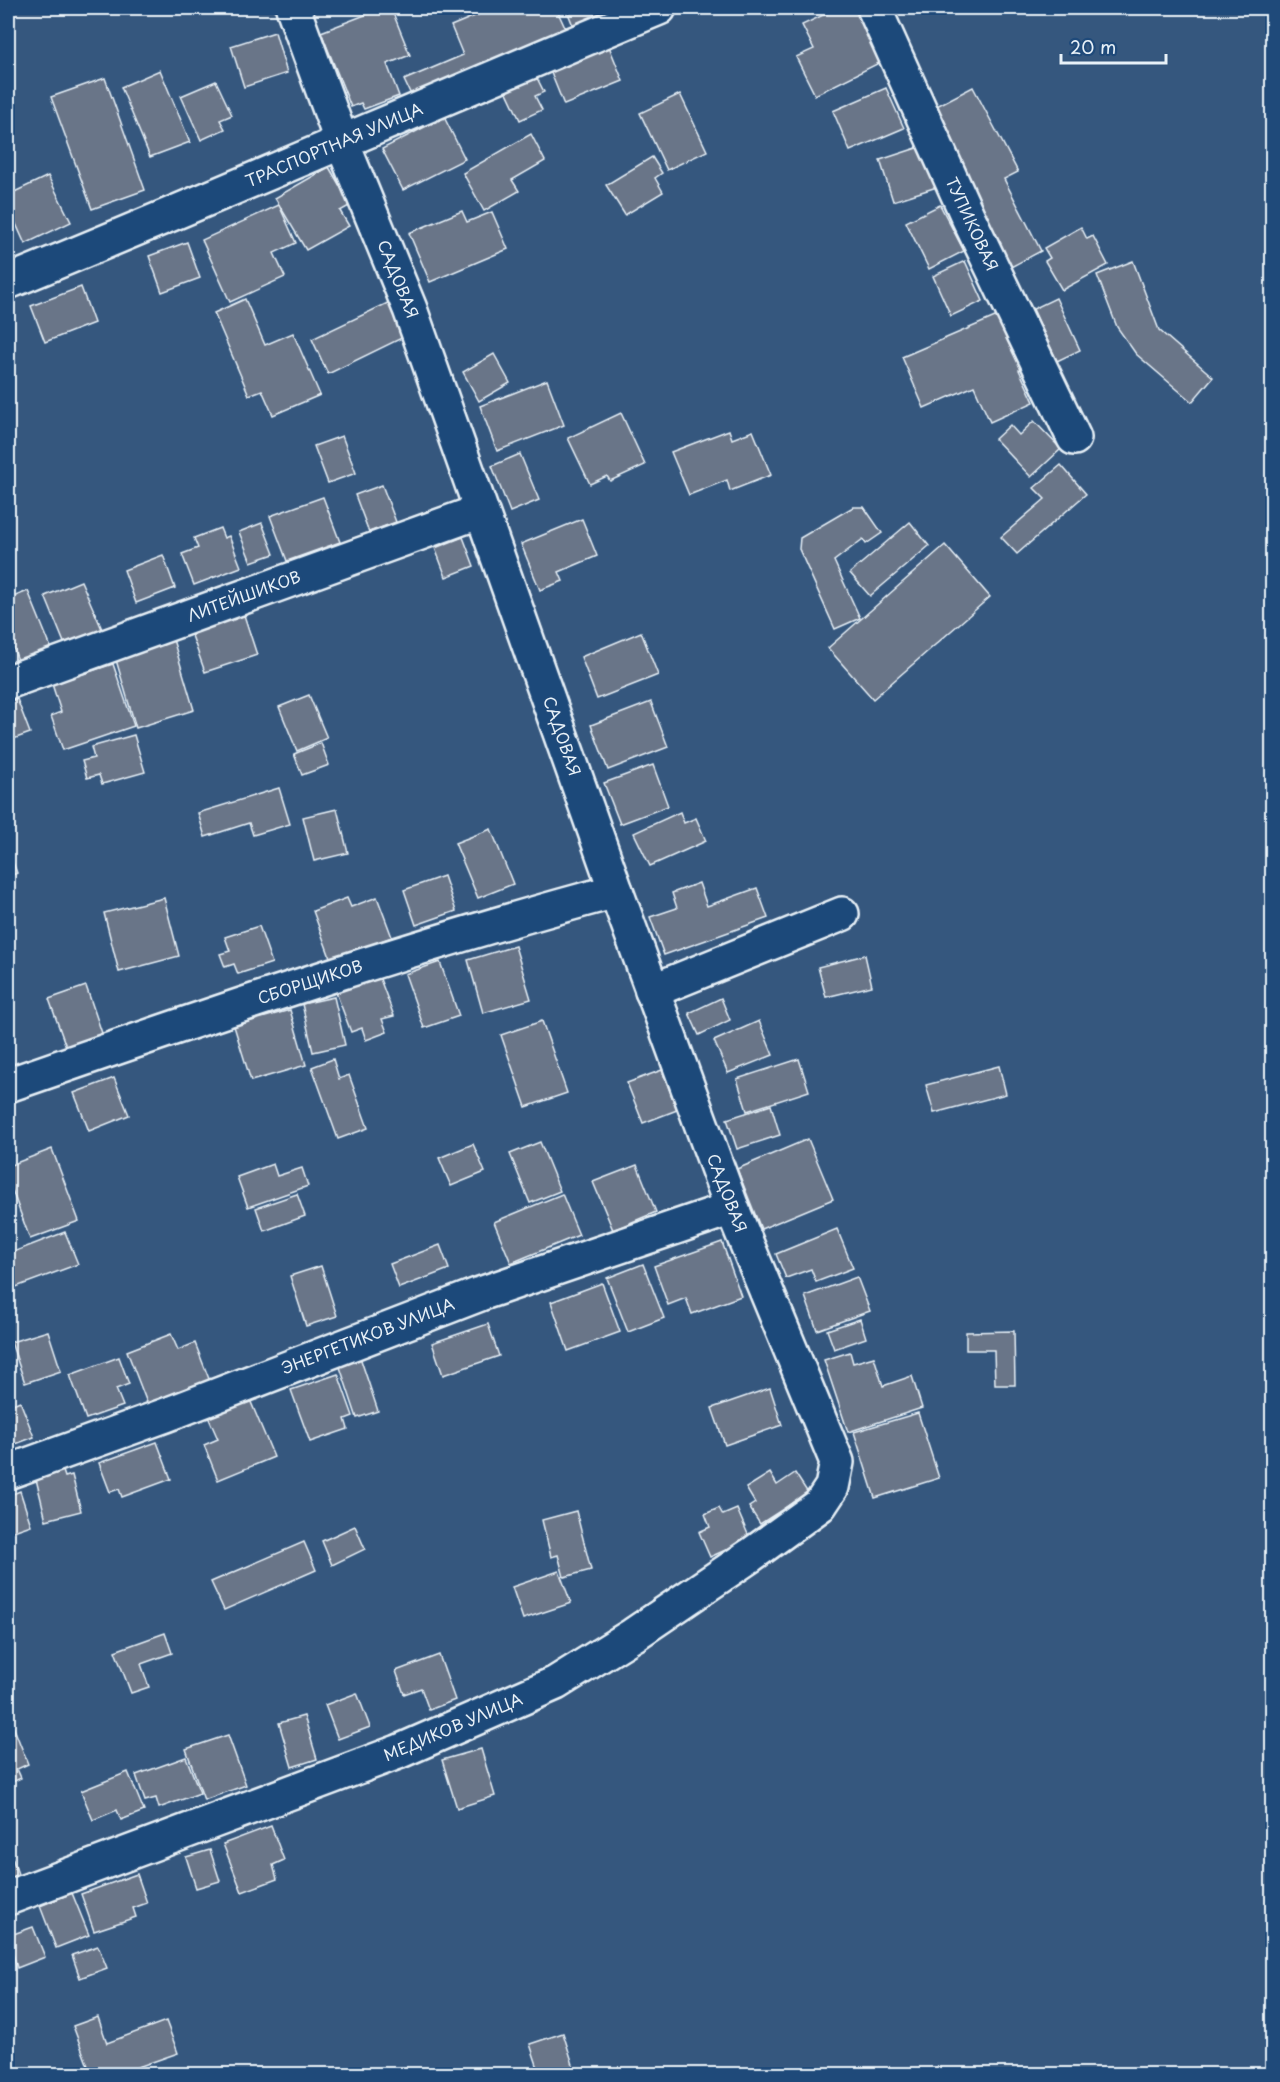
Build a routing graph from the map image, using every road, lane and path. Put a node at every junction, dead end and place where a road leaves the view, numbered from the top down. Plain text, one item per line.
1 (293, 8) edge
2 (659, 8) edge
3 (874, 8) edge
4 (342, 140) junction
5 (8, 282) edge
6 (1074, 438) dead end
7 (481, 511) junction
8 (8, 682) edge
9 (616, 891) junction
10 (842, 914) dead end
11 (652, 991) junction
12 (8, 1085) edge
13 (732, 1208) junction
14 (837, 1462) joint
15 (8, 1472) edge
16 (8, 1899) edge

1 - 4 street, САДОВАЯ
2 - 4 street, ТРАСПОРТНАЯ УЛИЦА
3 - 6 street, ТУПИКОВАЯ
4 - 5 street, ТРАСПОРТНАЯ УЛИЦА
4 - 7 street, САДОВАЯ
7 - 8 street, ЛИТЕЙШИКОВ
7 - 9 street, САДОВАЯ
9 - 11 street, САДОВАЯ
9 - 12 street, СБОРЩИКОВ
10 - 11 street
11 - 13 street, САДОВАЯ
13 - 14 street, САДОВАЯ
13 - 15 street, ЭНЕРГЕТИКОВ УЛИЦА
14 - 16 street, МЕДИКОВ УЛИЦА

